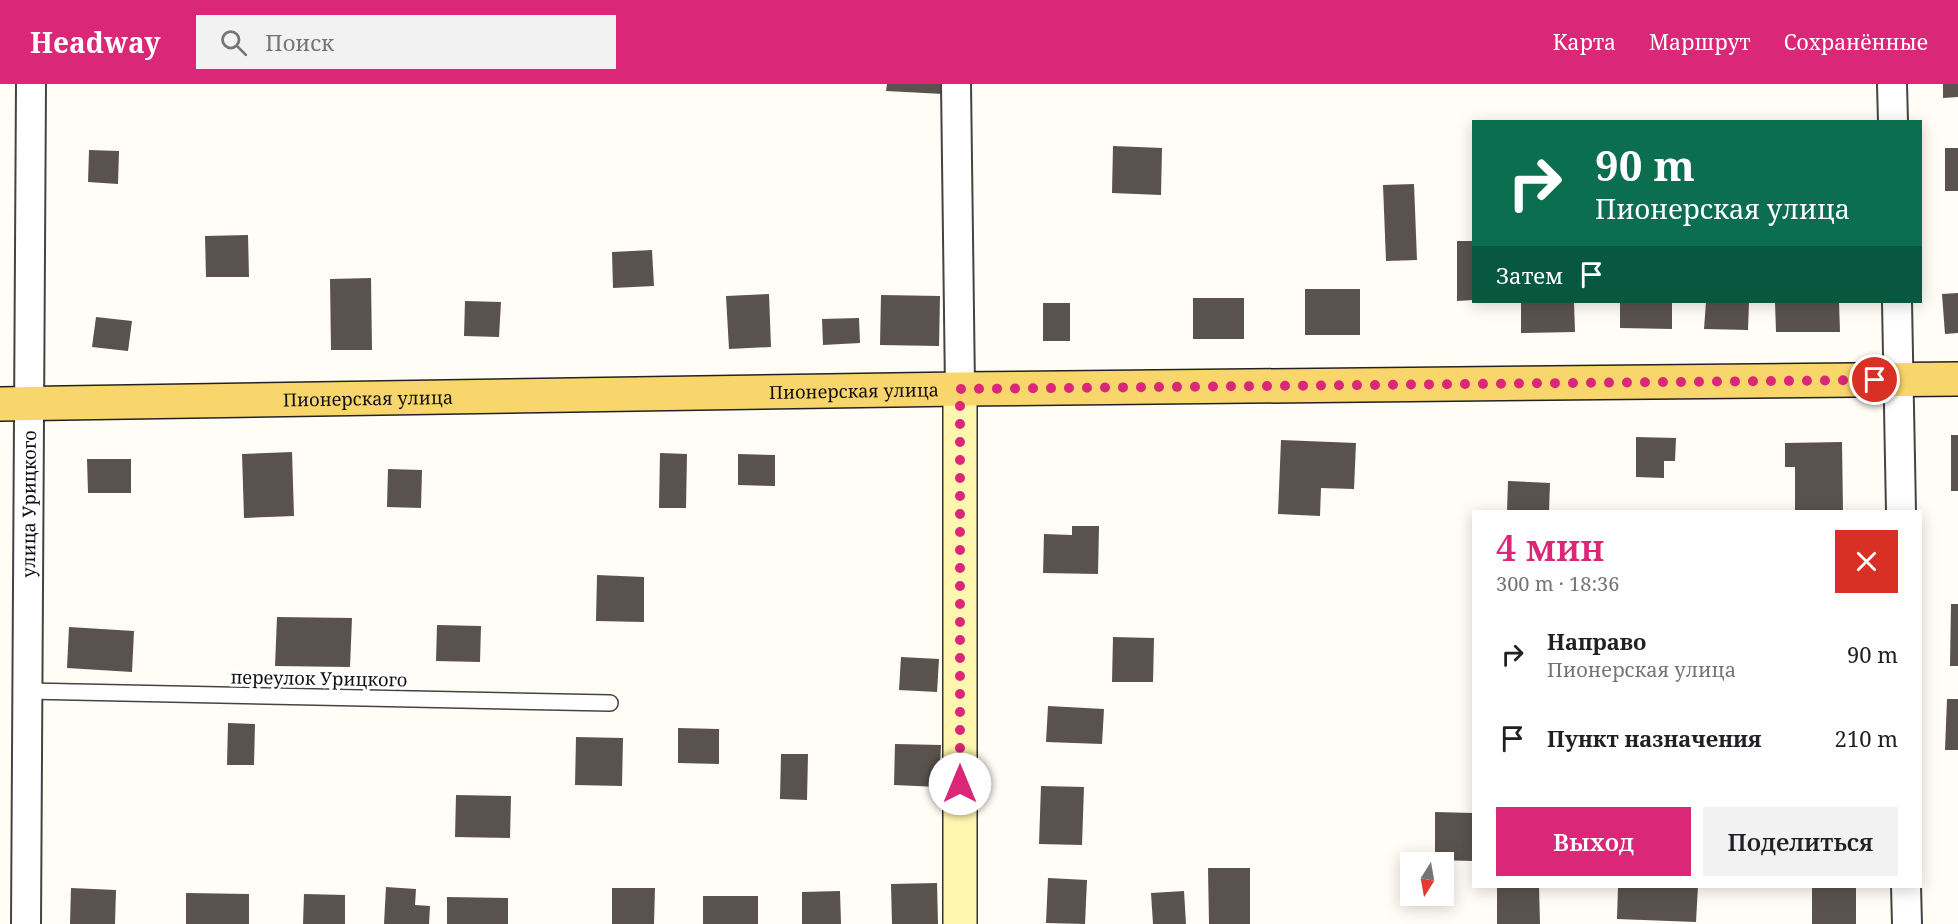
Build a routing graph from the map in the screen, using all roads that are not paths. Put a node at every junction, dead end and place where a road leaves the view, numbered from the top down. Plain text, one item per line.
1 (32, 84) edge
2 (956, 84) edge
3 (1892, 84) edge
4 (1893, 120) edge
5 (1897, 303) edge
6 (1958, 379) edge
7 (1899, 380) junction
8 (960, 389) junction
9 (15, 404) edge
10 (1901, 510) edge
11 (27, 692) junction
12 (610, 703) dead end
13 (1906, 888) edge
14 (26, 924) edge
15 (960, 924) edge
16 (1907, 924) edge

1 - 9 street, улица Урицкого
2 - 8 street
3 - 4 street
5 - 7 street
6 - 7 main road, Пионерская улица
7 - 8 main road, Пионерская улица
7 - 10 street
8 - 9 main road, Пионерская улица
8 - 15 main road
9 - 11 street, улица Урицкого
11 - 12 lane, переулок Урицкого
11 - 14 street, улица Урицкого
13 - 16 street

